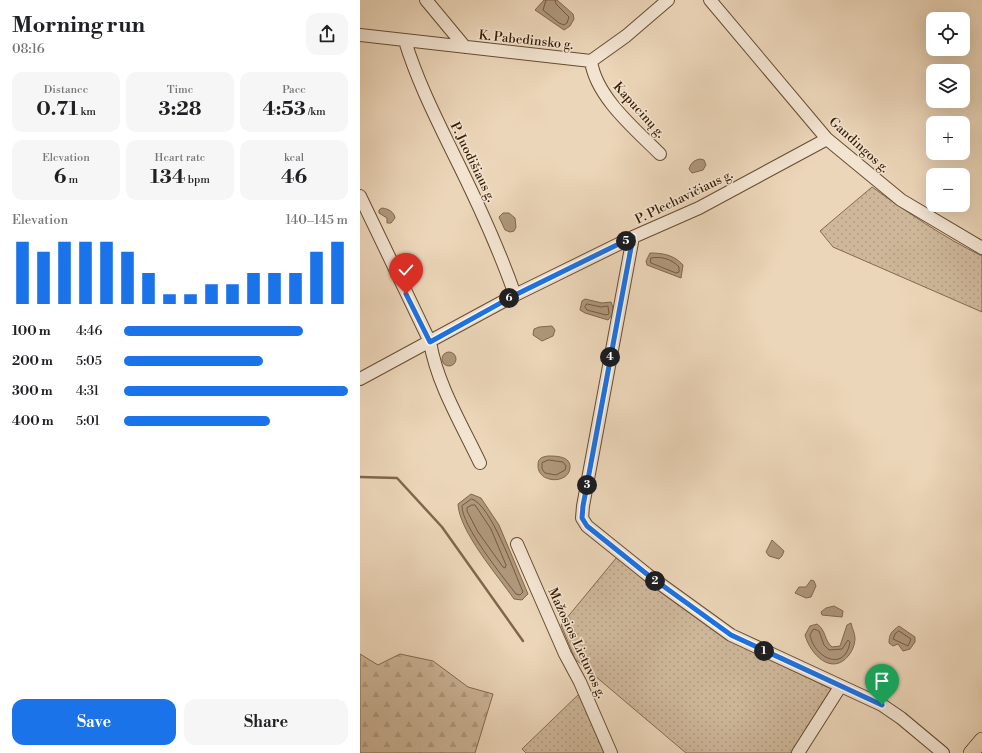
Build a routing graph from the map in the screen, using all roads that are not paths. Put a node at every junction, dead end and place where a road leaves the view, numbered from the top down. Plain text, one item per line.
1 (426, 0) edge
2 (668, 0) edge
3 (710, 0) edge
4 (360, 35) edge
5 (405, 41) junction
6 (465, 47) junction
7 (591, 61) junction
8 (827, 139) junction
9 (660, 154) dead end
10 (360, 196) edge
11 (633, 237) junction
12 (982, 248) edge
13 (515, 295) junction
14 (430, 342) junction
15 (360, 378) edge
16 (480, 463) dead end
17 (517, 544) dead end
18 (840, 687) junction
19 (982, 740) edge
20 (611, 753) edge
21 (798, 753) edge
22 (942, 753) edge
23 (971, 753) edge

1 - 6 street
2 - 7 street
3 - 8 street, Gandingos g.
4 - 5 street, K. Pabedinsko g.
5 - 6 street, K. Pabedinsko g.
5 - 13 street, P. Juodišiaus g.
6 - 7 street, K. Pabedinsko g.
7 - 9 street, Kapucinų g.
8 - 11 street, P. Plechavičiaus g.
8 - 12 street, Gandingos g.
10 - 14 street
11 - 13 street, P. Plechavičiaus g.
11 - 18 street
13 - 14 street, P. Plechavičiaus g.
14 - 15 street, P. Plechavičiaus g.
14 - 16 street
17 - 20 street, Mažosios Lietuvos g.
18 - 21 street
18 - 22 street
19 - 23 main road

